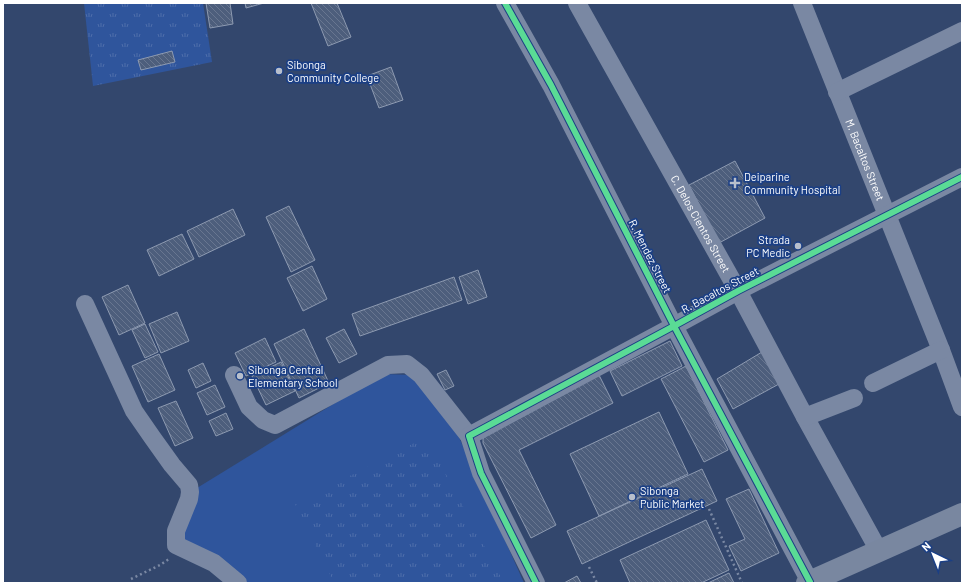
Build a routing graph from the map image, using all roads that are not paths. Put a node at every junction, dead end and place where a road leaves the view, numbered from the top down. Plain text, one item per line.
1 (505, 3) edge
2 (577, 3) edge
3 (802, 3) edge
4 (962, 32) edge
5 (837, 92) junction
6 (962, 177) edge
7 (886, 215) junction
8 (738, 291) junction
9 (85, 304) dead end
10 (674, 326) junction
11 (941, 350) junction
12 (234, 375) dead end
13 (873, 383) dead end
14 (854, 398) dead end
15 (962, 407) edge
16 (805, 418) junction
17 (469, 436) junction
18 (962, 514) edge
19 (879, 552) junction
20 (809, 582) edge
21 (238, 583) edge
22 (536, 583) edge

1 - 10 street, R. Mendez Street
2 - 8 street, C. Delos Cientos Street
3 - 5 street, M. Bacaltos Street
4 - 5 street
5 - 7 street, M. Bacaltos Street
6 - 7 street, R. Bacaltos Street
7 - 8 street, R. Bacaltos Street
7 - 11 street, M. Bacaltos Street
8 - 10 street, R. Bacaltos Street
8 - 16 street, C. Delos Cientos Street
9 - 21 street
10 - 17 street, R. Bacaltos Street
10 - 20 street, R. Mendez Street
11 - 13 street
11 - 15 street, M. Bacaltos Street
12 - 17 street
14 - 16 street
16 - 19 street, C. Delos Cientos Street
17 - 22 street
18 - 19 main road
19 - 20 main road

